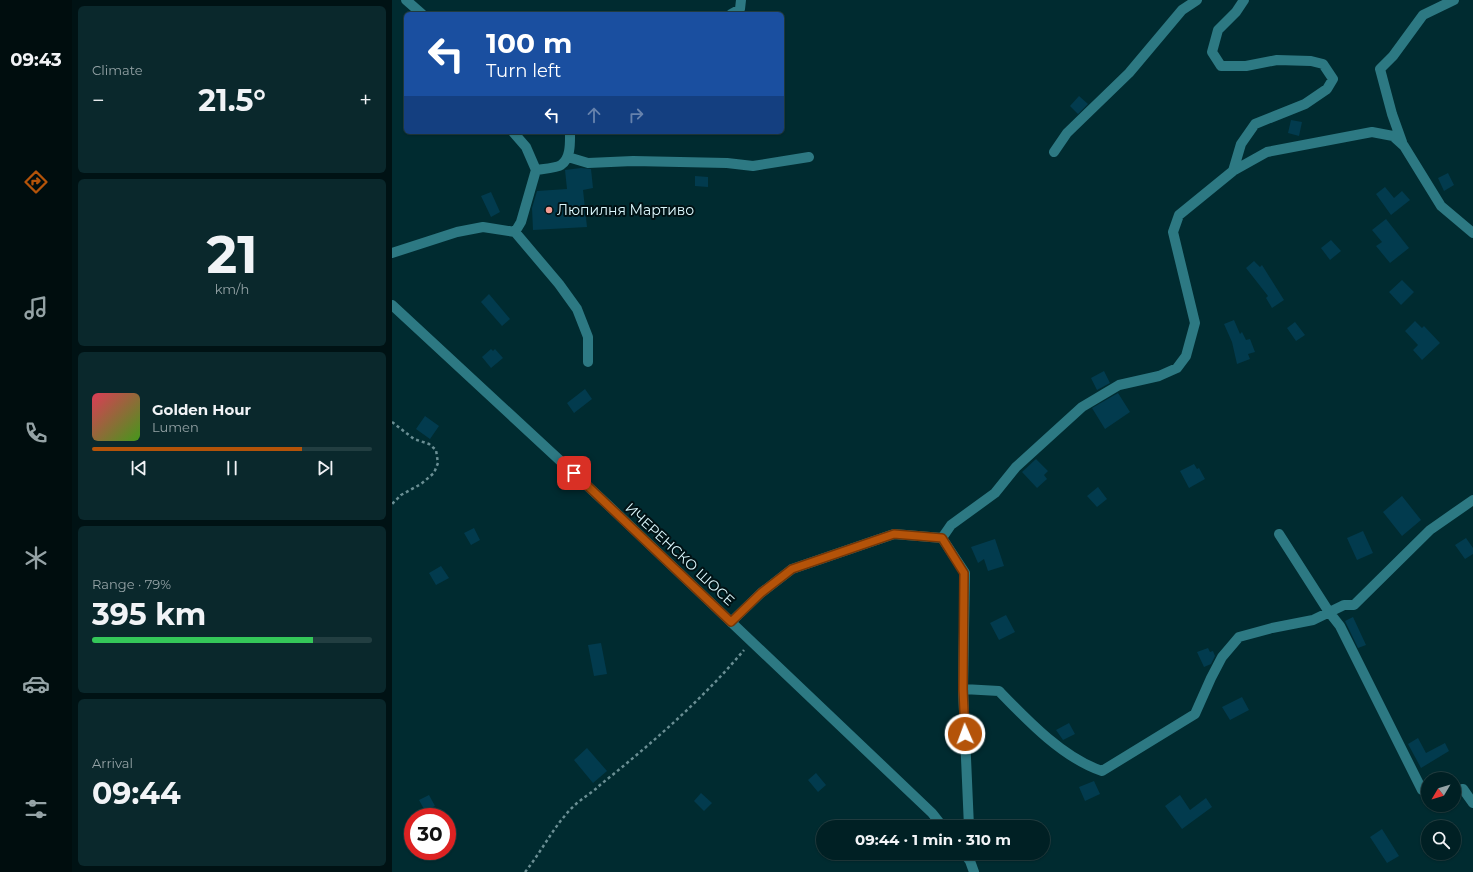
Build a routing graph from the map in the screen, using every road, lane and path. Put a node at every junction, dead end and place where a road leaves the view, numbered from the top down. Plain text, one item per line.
1 (406, 0) edge
2 (741, 0) edge
3 (1197, 0) edge
4 (1244, 0) edge
5 (1454, 0) edge
6 (420, 12) edge
7 (735, 12) edge
8 (516, 134) edge
9 (570, 134) edge
10 (1404, 146) junction
11 (1054, 152) dead end
12 (568, 157) junction
13 (809, 157) dead end
14 (536, 170) junction
15 (1232, 171) junction
16 (515, 232) junction
17 (1473, 233) edge
18 (392, 253) edge
19 (392, 306) edge
20 (588, 362) dead end
21 (392, 422) edge
22 (1473, 500) edge
23 (392, 504) edge
24 (1279, 534) dead end
25 (942, 538) junction
26 (1329, 612) junction
27 (731, 622) junction
28 (752, 641) junction
29 (963, 689) junction
30 (1421, 788) edge
31 (1461, 789) edge
32 (1473, 803) edge
33 (938, 820) edge
34 (969, 820) edge
35 (970, 860) edge
36 (525, 872) edge
37 (974, 872) edge

1 - 6 street
2 - 7 street
3 - 11 street
4 - 15 street
5 - 10 street
8 - 14 street
9 - 12 street
10 - 15 street
10 - 17 street
12 - 13 street
12 - 14 street
14 - 16 street
15 - 25 street
16 - 18 street
16 - 20 street
19 - 27 street, ИЧЕРЕНСКО ШОСЕ
21 - 23 path
22 - 26 street
24 - 26 street
25 - 27 street
25 - 29 street
26 - 29 street
26 - 30 street
27 - 28 street, ИЧЕРЕНСКО ШОСЕ
28 - 33 street, ИЧЕРЕНСКО ШОСЕ
28 - 36 path
29 - 34 street
31 - 32 street
35 - 37 street

